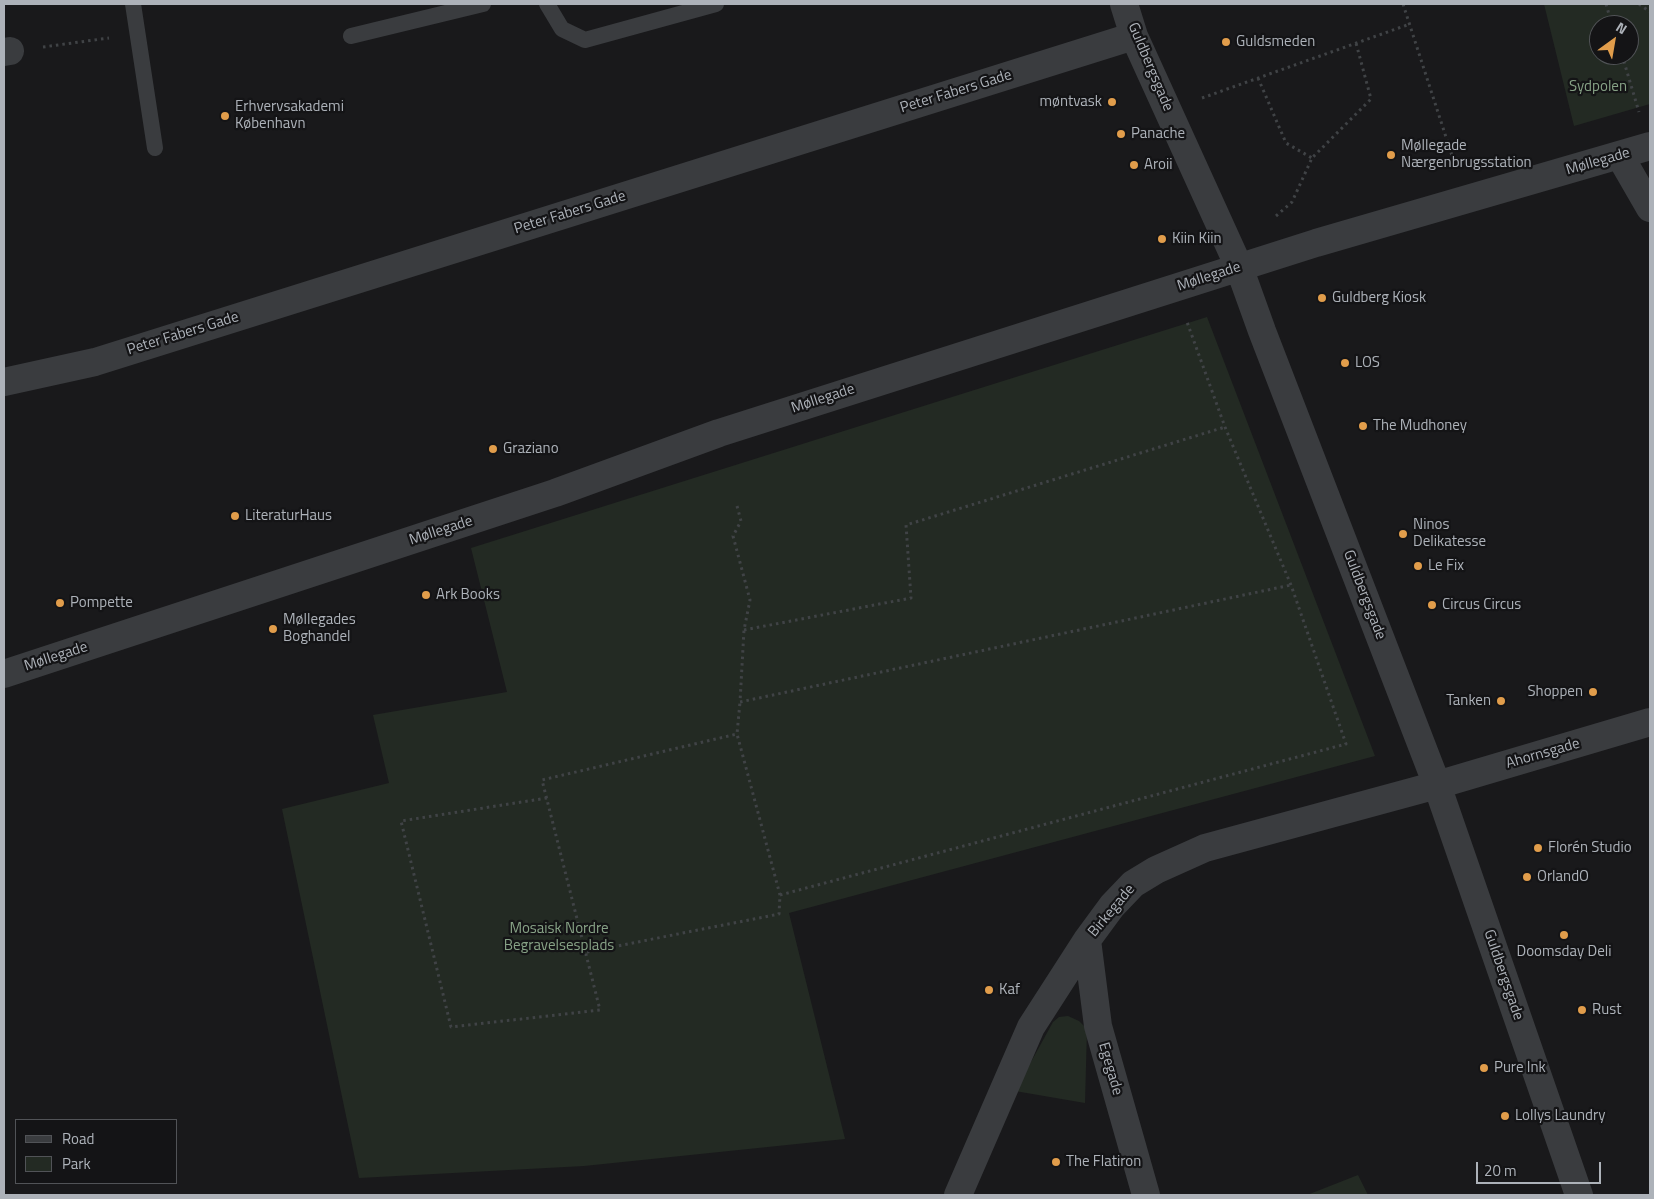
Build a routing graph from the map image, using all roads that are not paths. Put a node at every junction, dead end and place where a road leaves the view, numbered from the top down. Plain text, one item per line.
1 (132, 4) edge
2 (483, 4) edge
3 (546, 4) edge
4 (716, 4) edge
5 (1124, 4) edge
6 (351, 36) dead end
7 (1134, 36) junction
8 (1650, 146) edge
9 (155, 148) dead end
10 (1620, 156) junction
11 (1650, 208) edge
12 (1239, 267) junction
13 (4, 382) edge
14 (4, 674) edge
15 (1650, 722) edge
16 (1436, 785) junction
17 (1087, 940) junction
18 (958, 1195) edge
19 (1146, 1195) edge
20 (1580, 1195) edge

1 - 9 lane
2 - 6 lane
3 - 4 lane
5 - 7 street, Guldbergsgade
7 - 12 street, Guldbergsgade
7 - 13 street, Peter Fabers Gade
8 - 10 street, Møllegade
10 - 11 street
10 - 12 street, Møllegade
12 - 14 street, Møllegade
12 - 16 street, Guldbergsgade
15 - 16 street, Ahornsgade
16 - 17 street, Birkegade
16 - 20 street, Guldbergsgade
17 - 18 street, Birkegade
17 - 19 street, Egegade

